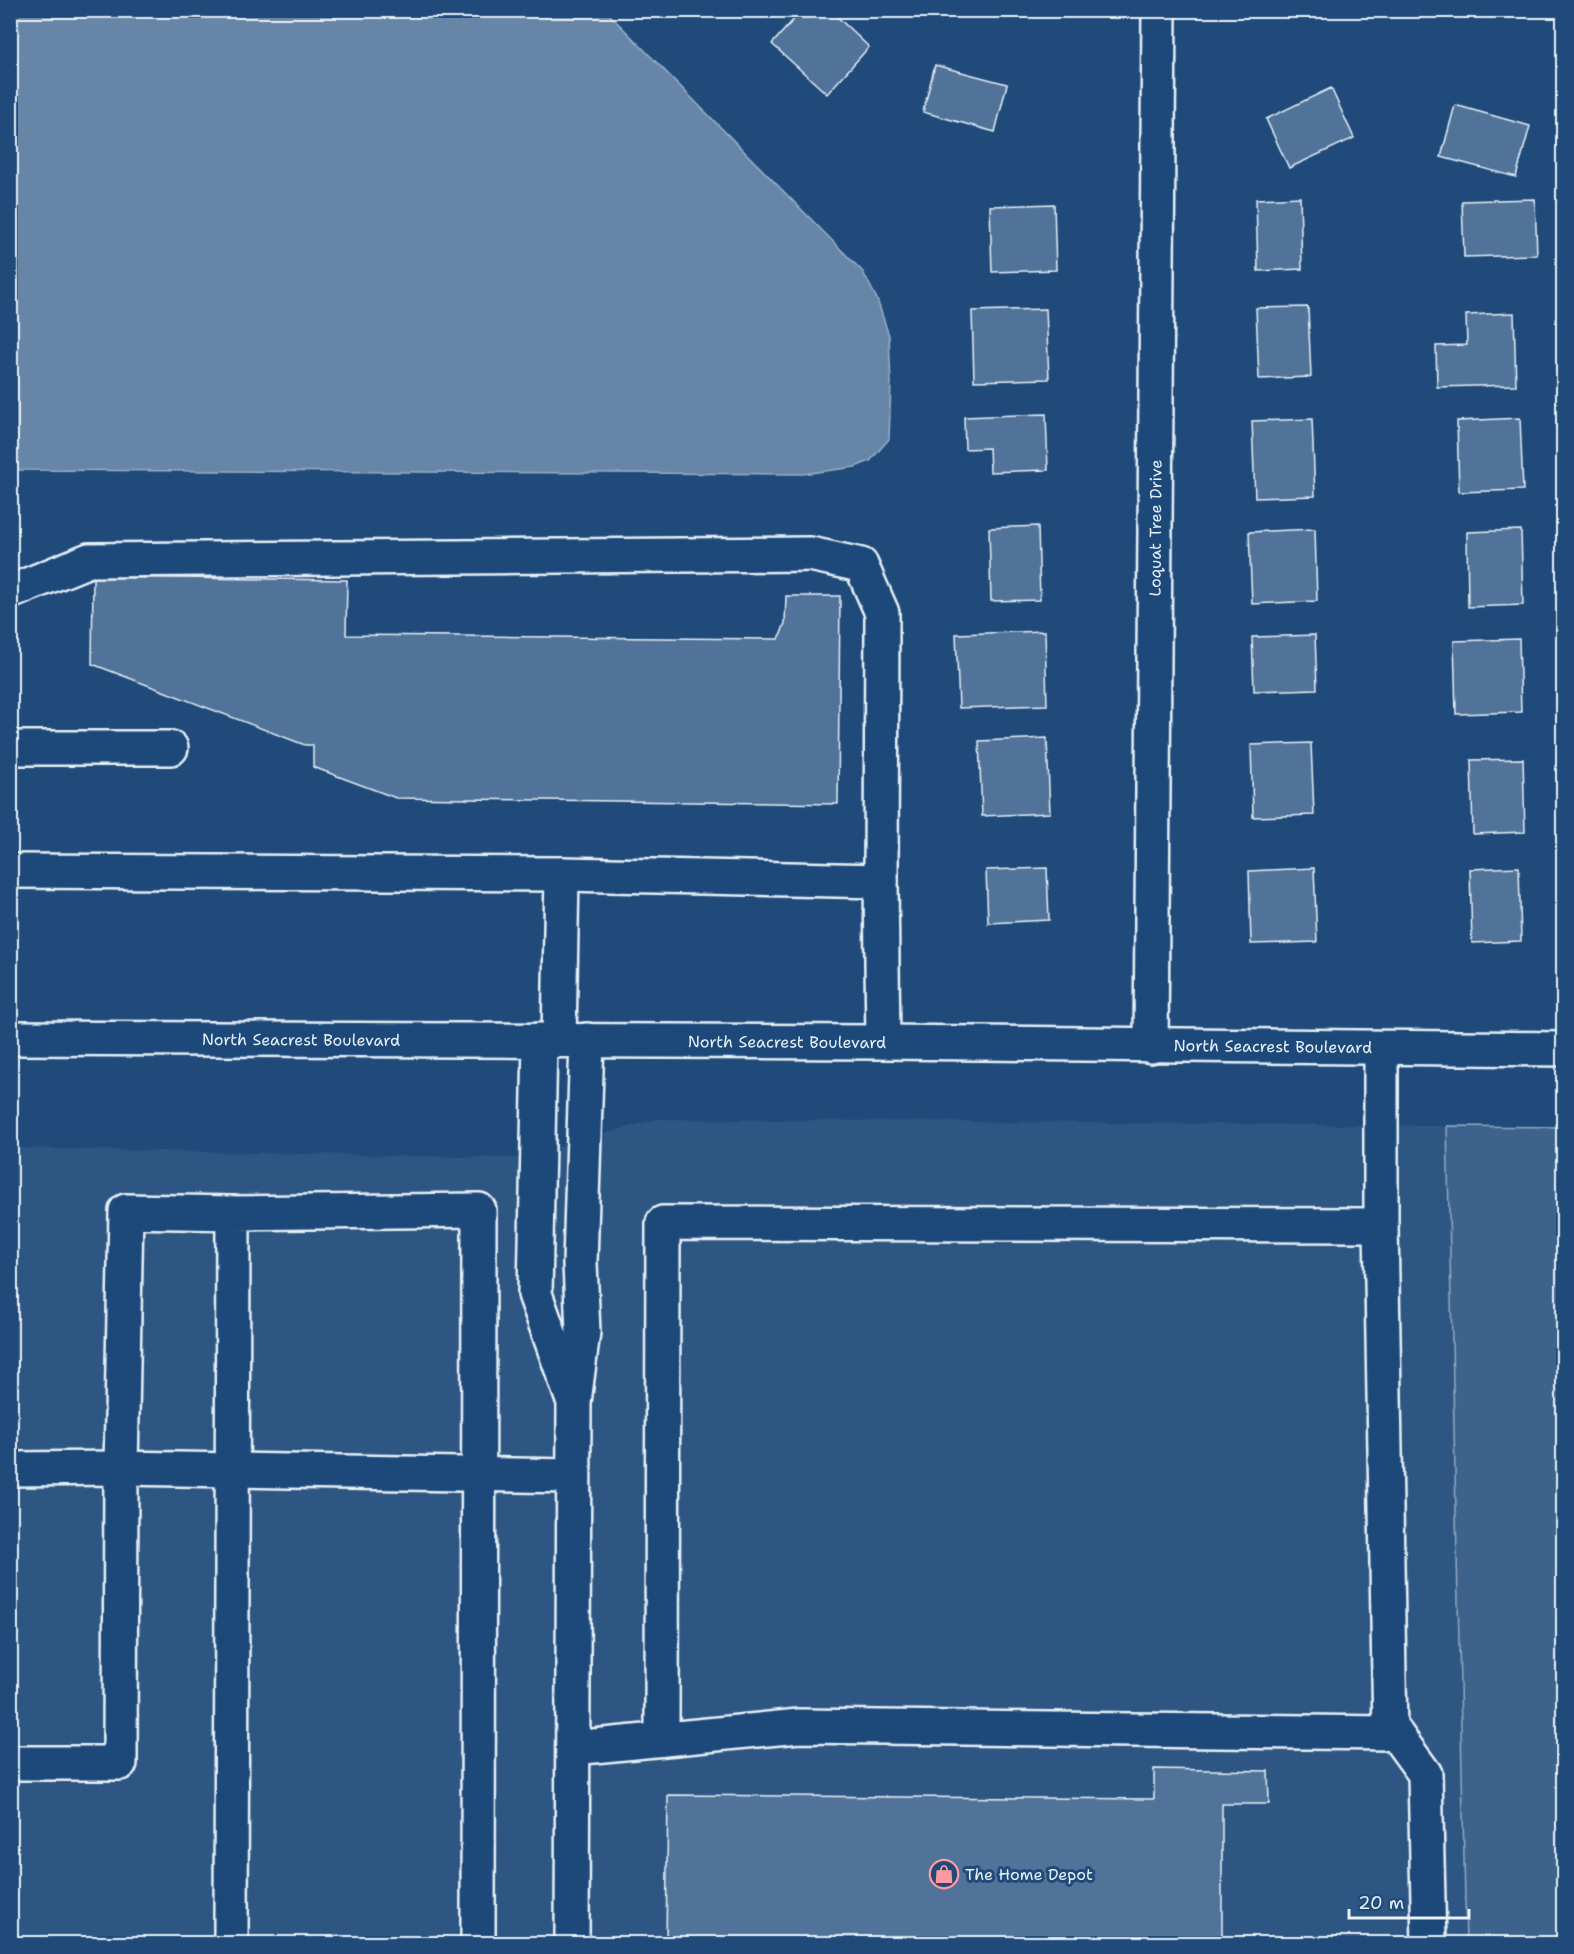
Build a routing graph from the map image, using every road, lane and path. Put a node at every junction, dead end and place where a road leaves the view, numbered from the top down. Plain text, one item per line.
1 (1159, 10) edge
2 (10, 592) edge
3 (10, 748) edge
4 (171, 748) dead end
5 (10, 871) edge
6 (562, 874) junction
7 (880, 881) junction
8 (10, 1038) edge
9 (562, 1040) junction
10 (883, 1042) junction
11 (1151, 1046) junction
12 (1381, 1048) junction
13 (1563, 1049) edge
14 (233, 1213) junction
15 (1381, 1225) junction
16 (574, 1402) junction
17 (121, 1468) junction
18 (10, 1469) edge
19 (232, 1470) junction
20 (478, 1475) junction
21 (573, 1476) junction
22 (1390, 1726) junction
23 (662, 1739) junction
24 (573, 1748) junction
25 (10, 1763) edge
26 (231, 1944) edge
27 (478, 1944) edge
28 (572, 1944) edge
29 (1429, 1944) edge

1 - 11 street, Loquat Tree Drive
2 - 7 street
3 - 4 street
5 - 6 street
6 - 7 street
6 - 9 street
7 - 10 street
8 - 9 street, North Seacrest Boulevard
9 - 10 street, North Seacrest Boulevard
9 - 16 street
9 - 16 street
10 - 11 street, North Seacrest Boulevard
11 - 12 street, North Seacrest Boulevard
12 - 13 street, North Seacrest Boulevard
12 - 15 street
14 - 17 street
14 - 19 street
14 - 20 street
15 - 22 street
15 - 23 street
16 - 21 street
17 - 18 street
17 - 19 street
17 - 25 street
19 - 20 street
19 - 26 street
20 - 21 street
20 - 27 street
21 - 24 street
22 - 23 street
22 - 29 street
23 - 24 street
24 - 28 street

